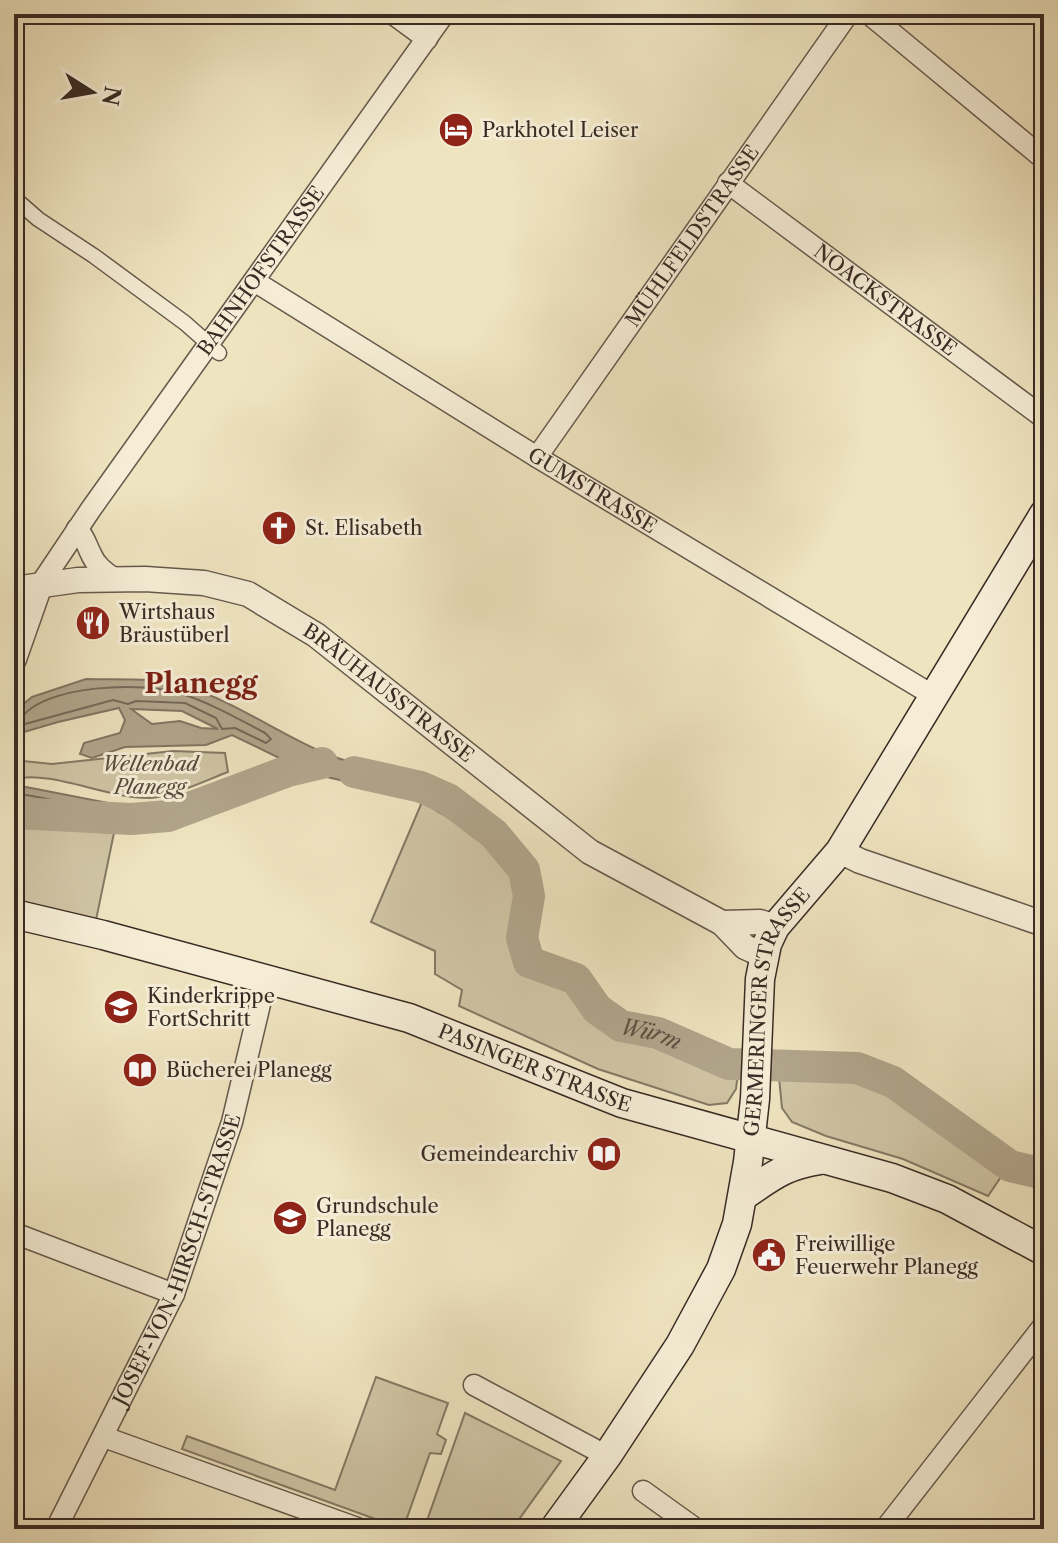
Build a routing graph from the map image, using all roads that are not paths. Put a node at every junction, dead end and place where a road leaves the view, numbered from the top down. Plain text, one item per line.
1 (393, 14) edge
2 (444, 14) edge
3 (848, 14) edge
4 (869, 14) edge
5 (427, 39) junction
6 (1042, 152) edge
7 (728, 183) junction
8 (14, 198) edge
9 (254, 281) junction
10 (214, 349) junction
11 (1044, 418) edge
12 (537, 457) junction
13 (1044, 514) edge
14 (77, 529) junction
15 (115, 579) junction
16 (40, 585) junction
17 (14, 589) edge
18 (14, 659) edge
19 (934, 696) junction
20 (840, 851) junction
21 (14, 914) edge
22 (722, 923) junction
23 (1044, 924) edge
24 (775, 927) junction
25 (763, 955) junction
26 (266, 979) junction
27 (751, 1139) junction
28 (826, 1159) junction
29 (743, 1196) junction
30 (14, 1233) edge
31 (1044, 1251) edge
32 (174, 1294) junction
33 (1044, 1325) edge
34 (474, 1385) dead end
35 (104, 1437) junction
36 (607, 1456) junction
37 (643, 1491) dead end
38 (56, 1529) edge
39 (360, 1529) edge
40 (554, 1529) edge
41 (696, 1529) edge
42 (885, 1529) edge

1 - 5 street
2 - 5 street, BAHNHOFSTRASSE
3 - 7 street, MÜHLFELDSTRASSE
4 - 6 street
5 - 9 street, BAHNHOFSTRASSE
7 - 11 street, NOACKSTRASSE
7 - 12 street, MÜHLFELDSTRASSE
8 - 10 street
9 - 10 street, BAHNHOFSTRASSE
9 - 12 street, GUMSTRASSE
10 - 14 street, BAHNHOFSTRASSE
12 - 19 street, GUMSTRASSE
13 - 19 main road, GERMERINGER STRASSE
14 - 15 street
14 - 16 street, BAHNHOFSTRASSE
15 - 16 street, BRÄUHAUSSTRASSE
15 - 22 street, BRÄUHAUSSTRASSE
16 - 17 street, BRÄUHAUSSTRASSE
16 - 18 street, BAHNHOFSTRASSE
19 - 20 main road, GERMERINGER STRASSE
20 - 23 street
20 - 24 main road, GERMERINGER STRASSE
21 - 26 main road, PASINGER STRASSE
22 - 24 street, BRÄUHAUSSTRASSE
22 - 25 street, BRÄUHAUSSTRASSE
24 - 25 main road, GERMERINGER STRASSE
25 - 27 main road, GERMERINGER STRASSE
26 - 27 main road, PASINGER STRASSE
26 - 32 street, JOSEF-VON-HIRSCH-STRASSE
27 - 28 main road, PASINGER STRASSE
27 - 29 main road, GERMERINGER STRASSE
28 - 29 main road
28 - 31 main road, PASINGER STRASSE
29 - 36 main road, GERMERINGER STRASSE
30 - 32 street
32 - 35 street, JOSEF-VON-HIRSCH-STRASSE
33 - 42 street
34 - 36 street
35 - 38 street, JOSEF-VON-HIRSCH-STRASSE
35 - 39 street
36 - 40 main road, GERMERINGER STRASSE
37 - 41 street

